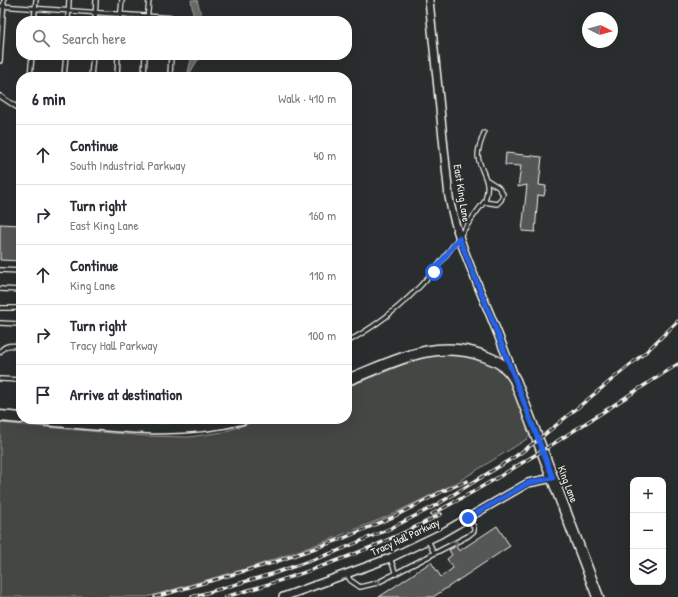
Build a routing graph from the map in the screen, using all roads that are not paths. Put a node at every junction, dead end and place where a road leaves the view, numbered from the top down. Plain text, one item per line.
1 (4, 0) edge
2 (36, 0) edge
3 (69, 0) edge
4 (96, 0) edge
5 (122, 0) edge
6 (149, 0) edge
7 (429, 0) edge
8 (2, 6) edge
9 (35, 9) junction
10 (69, 11) junction
11 (96, 13) junction
12 (121, 14) junction
13 (34, 16) edge
14 (68, 16) edge
15 (96, 16) edge
16 (148, 16) joint
17 (0, 60) edge
18 (32, 60) edge
19 (66, 60) edge
20 (93, 60) edge
21 (118, 60) edge
22 (145, 60) edge
23 (171, 60) edge
24 (30, 72) edge
25 (64, 72) edge
26 (91, 72) edge
27 (117, 72) edge
28 (144, 72) edge
29 (170, 72) edge
30 (0, 96) edge
31 (16, 107) edge
32 (484, 133) dead end
33 (487, 180) junction
34 (484, 202) junction
35 (459, 238) junction
36 (0, 270) edge
37 (16, 271) edge
38 (0, 289) edge
39 (16, 290) edge
40 (0, 308) edge
41 (16, 308) edge
42 (0, 323) edge
43 (16, 324) edge
44 (352, 339) edge
45 (16, 346) edge
46 (0, 352) edge
47 (352, 378) edge
48 (0, 379) edge
49 (16, 380) edge
50 (515, 380) junction
51 (0, 416) edge
52 (16, 418) edge
53 (96, 424) edge
54 (213, 424) edge
55 (553, 478) junction
56 (468, 518) junction
57 (428, 540) junction
58 (434, 553) junction
59 (390, 558) junction
60 (347, 574) junction
61 (396, 574) junction
62 (283, 597) edge
63 (598, 597) edge

1 - 8 lane
2 - 9 lane
3 - 10 lane
4 - 11 lane
5 - 12 lane
6 - 16 lane
7 - 35 street, East King Lane
8 - 9 lane
8 - 17 lane
9 - 10 lane
9 - 13 lane
10 - 11 lane
10 - 14 lane
11 - 12 lane
11 - 15 lane
12 - 16 lane
18 - 24 lane
19 - 25 lane
20 - 26 lane
21 - 27 lane
22 - 28 lane
23 - 29 lane
30 - 31 lane
32 - 33 lane
33 - 34 lane
33 - 34 lane
34 - 35 lane
35 - 44 lane
35 - 50 street, East King Lane
36 - 37 lane
38 - 39 lane
40 - 41 lane
42 - 43 lane
45 - 46 lane
47 - 50 street, King Lane
48 - 49 lane
50 - 55 street, King Lane
51 - 52 street
53 - 54 street
55 - 56 street, Tracy Hall Parkway
55 - 63 street, King Lane
56 - 57 street, Tracy Hall Parkway
58 -> 56 lane
57 - 58 lane
57 - 59 street, Tracy Hall Parkway
58 - 61 lane
59 - 60 street, Tracy Hall Parkway
59 - 61 lane
60 -> 61 lane
60 - 62 street, Tracy Hall Parkway

